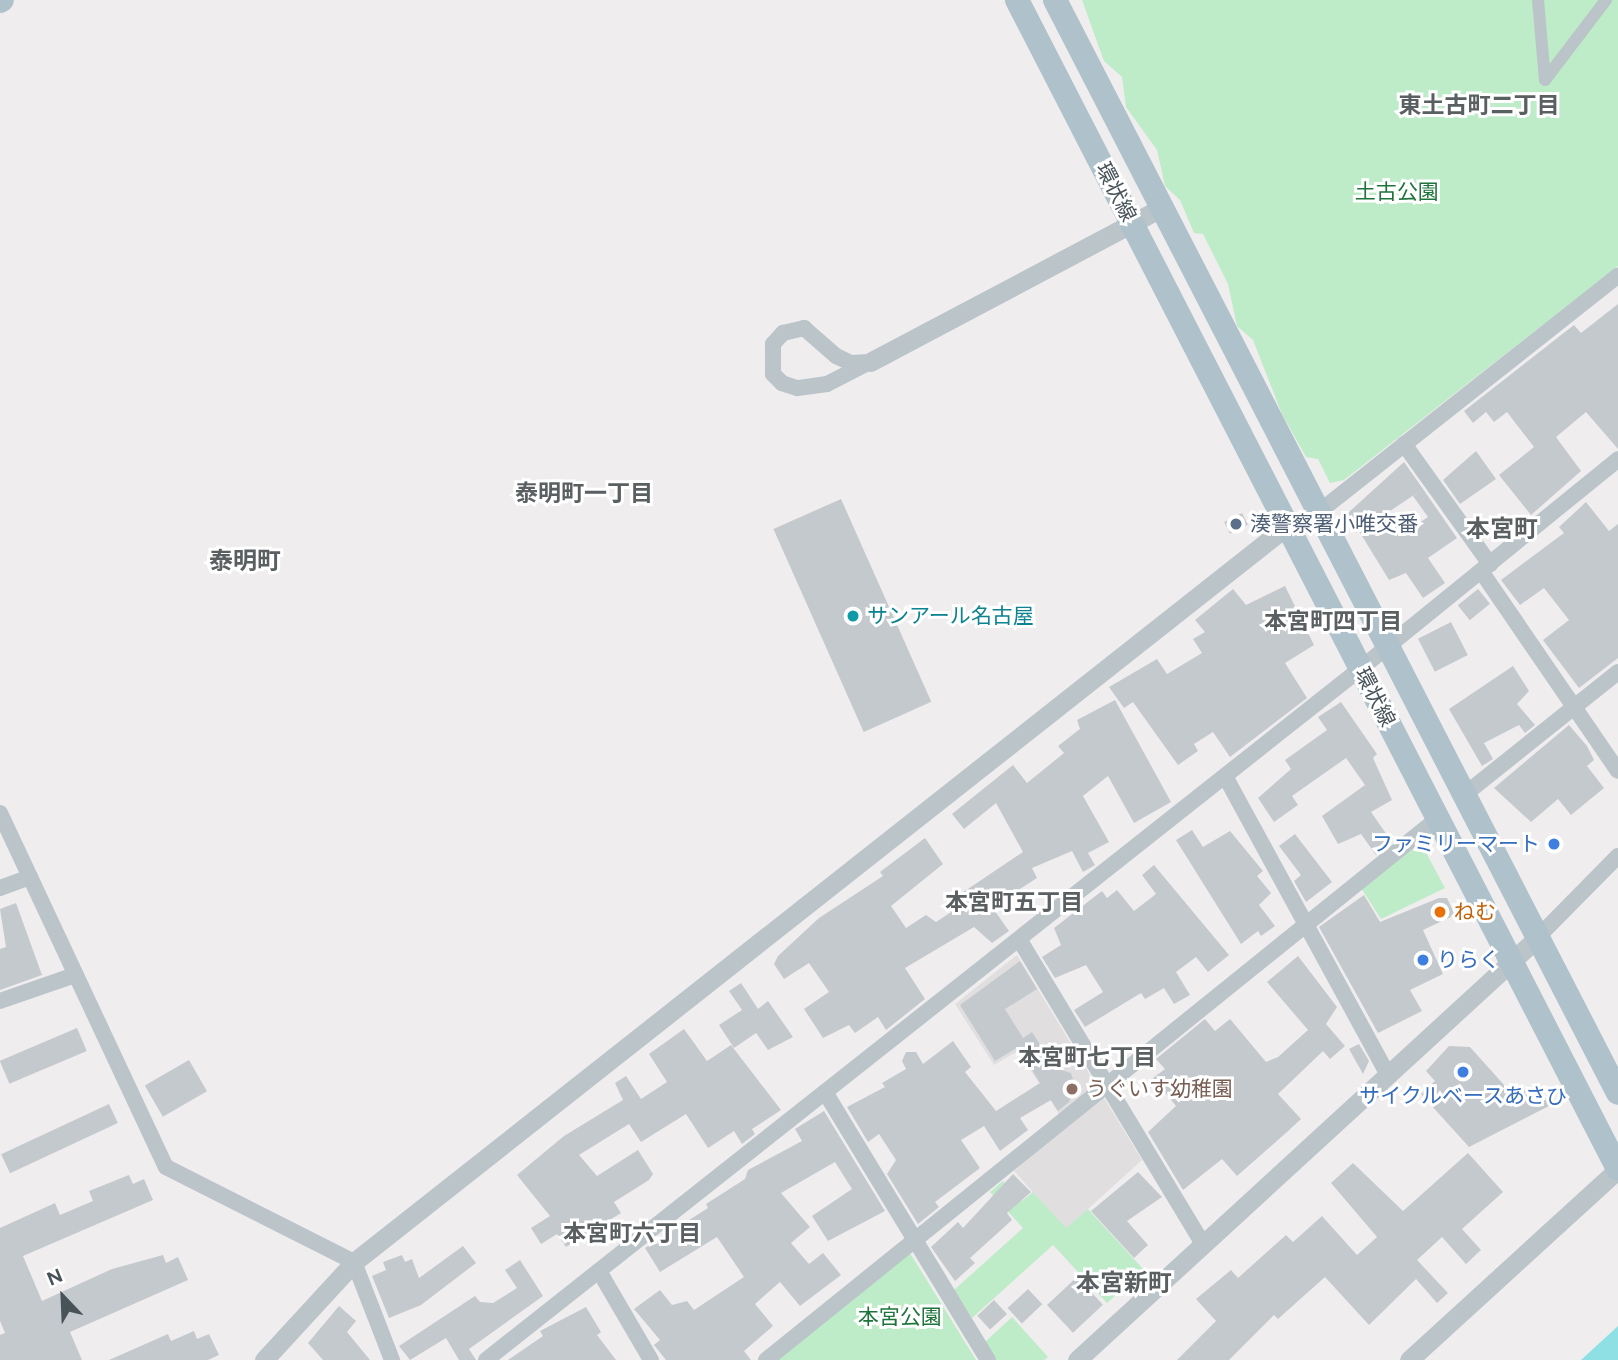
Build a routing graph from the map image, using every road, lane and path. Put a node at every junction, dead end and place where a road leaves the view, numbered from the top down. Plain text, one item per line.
1 (1017, 0) edge
2 (1055, 0) edge
3 (1538, 0) edge
4 (1606, 0) edge
5 (1163, 207) junction
6 (1131, 223) junction
7 (1618, 276) edge
8 (870, 362) junction
9 (1404, 444) junction
10 (1618, 459) edge
11 (1320, 511) junction
12 (1287, 526) junction
13 (1485, 568) junction
14 (1389, 647) junction
15 (1360, 669) junction
16 (1618, 671) edge
17 (1573, 706) junction
18 (1618, 771) edge
19 (1225, 776) junction
20 (1464, 795) junction
21 (0, 813) edge
22 (1437, 819) junction
23 (1618, 856) edge
24 (30, 877) junction
25 (0, 888) edge
26 (1303, 923) junction
27 (1019, 939) junction
28 (1537, 939) junction
29 (1511, 962) junction
30 (75, 975) junction
31 (0, 1001) edge
32 (1388, 1075) junction
33 (1106, 1083) junction
34 (825, 1092) junction
35 (1618, 1093) edge
36 (1618, 1169) edge
37 (914, 1242) junction
38 (1203, 1244) junction
39 (354, 1262) junction
40 (599, 1271) junction
41 (264, 1360) edge
42 (392, 1360) edge
43 (486, 1360) edge
44 (652, 1360) edge
45 (766, 1360) edge
46 (988, 1360) edge
47 (1077, 1360) edge
48 (1409, 1360) edge

1 - 6 main road, 環状線
2 - 5 main road, 環状線
3 - 4 street
5 - 6 street
5 - 11 main road, 環状線
6 - 8 street
6 - 12 main road, 環状線
7 - 9 street
8 - 8 street
9 - 11 street
9 - 13 street
10 - 13 street
11 - 14 main road, 環状線
12 - 15 main road, 環状線
12 - 39 street
13 - 14 street
13 - 17 street
14 - 15 street
14 - 20 main road, 環状線
15 - 19 street
15 - 22 main road, 環状線
16 - 17 street
17 - 18 street
17 - 20 street
19 - 26 street
19 - 27 street
20 - 28 main road, 環状線
21 - 24 street
22 - 26 street
22 - 29 main road, 環状線
23 - 28 street
24 - 25 street
24 - 30 street
26 - 32 street
26 - 33 street
27 - 33 street
27 - 34 street
28 - 29 street
28 - 35 main road, 環状線
29 - 32 street
29 - 36 main road, 環状線
30 - 31 street
30 - 39 street
32 - 38 street
33 - 37 street
33 - 38 street
34 - 37 street
34 - 40 street
36 - 48 street
37 - 45 street
37 - 46 street
38 - 47 street
39 - 41 street
39 - 42 street
40 - 43 street
40 - 44 street

